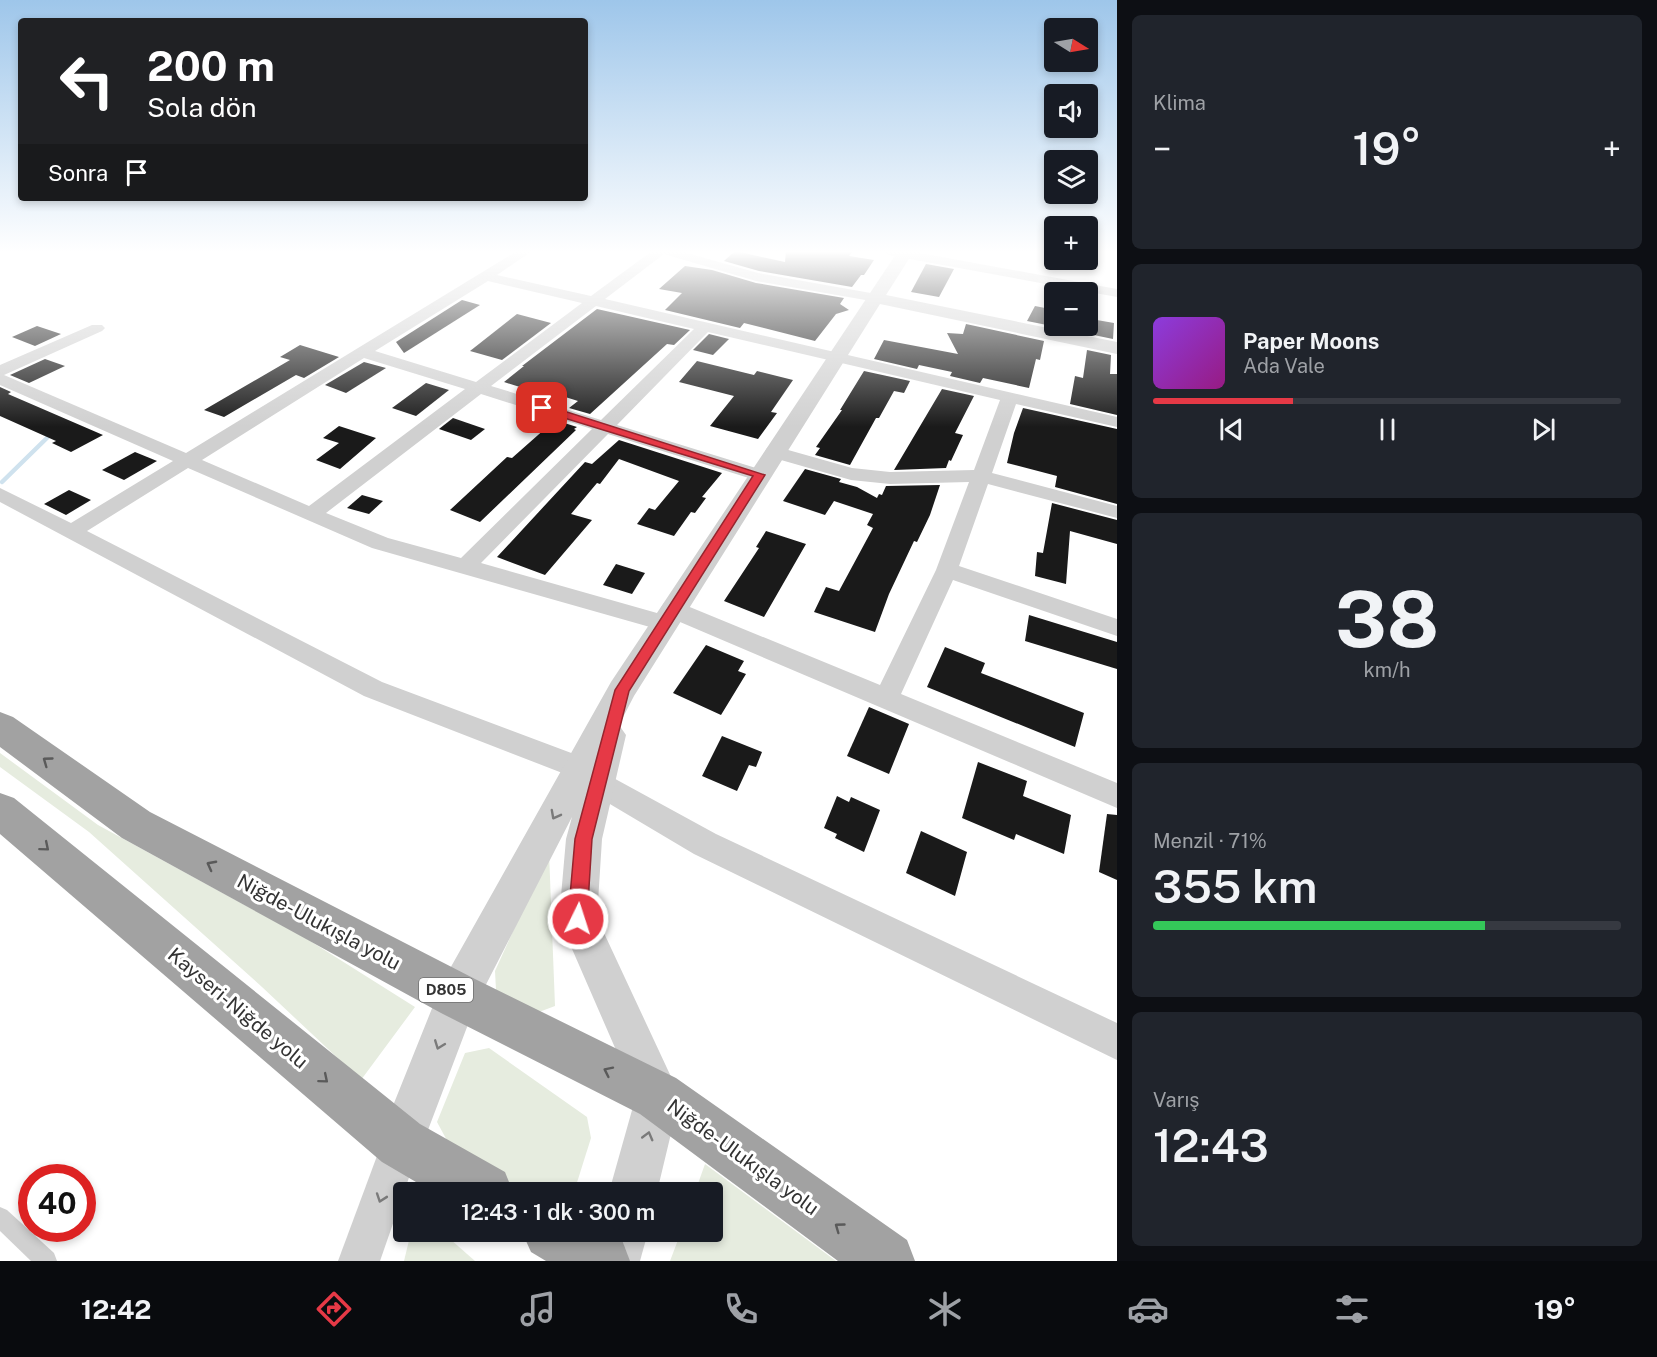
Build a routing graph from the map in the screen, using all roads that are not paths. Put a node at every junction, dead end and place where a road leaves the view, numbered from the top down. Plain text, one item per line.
1 (430, 310) edge
2 (580, 310) edge
3 (632, 310) edge
4 (869, 310) edge
5 (934, 310) edge
6 (706, 326) junction
7 (97, 328) dead end
8 (1117, 348) edge
9 (362, 352) junction
10 (837, 356) junction
11 (0, 371) edge
12 (0, 379) edge
13 (478, 388) junction
14 (1010, 398) junction
15 (1117, 422) edge
16 (605, 427) junction
17 (774, 452) junction
18 (185, 462) junction
19 (759, 475) junction
20 (982, 476) junction
21 (0, 494) edge
22 (1117, 512) edge
23 (310, 514) junction
24 (72, 532) junction
25 (465, 566) junction
26 (947, 570) junction
27 (668, 616) junction
28 (1117, 628) edge
29 (886, 699) junction
30 (0, 727) edge
31 (589, 775) junction
32 (1117, 796) edge
33 (3, 817) edge
34 (458, 996) junction
35 (1117, 1042) edge
36 (658, 1096) junction
37 (401, 1143) junction
38 (468, 1182) edge
39 (636, 1182) edge
40 (0, 1217) edge
41 (568, 1242) edge
42 (620, 1242) edge
43 (46, 1261) edge
44 (359, 1261) edge
45 (601, 1261) edge
46 (615, 1261) edge
47 (886, 1261) edge

1 - 9 street
2 - 13 street
3 - 6 street
4 - 10 street
5 - 8 street
6 - 10 street
6 - 16 street
7 - 11 street
9 - 13 street
9 - 18 street
10 - 14 street
10 - 17 street
12 - 18 street
13 - 16 street
13 - 23 street
14 - 15 street
14 - 20 street
16 - 19 street
16 - 25 street
17 - 19 street
17 - 20 street
18 - 23 street
18 - 24 street
19 - 27 street
20 - 22 street
20 - 26 street
21 - 24 street
23 - 25 street
24 - 31 street
25 - 27 street
26 - 28 street
26 - 29 street
27 - 29 street
27 - 31 street
29 - 32 street
34 -> 30 highway, Niğde-Ulukışla yolu / D805
31 -> 34 street
31 - 35 street
31 - 36 street
33 -> 37 highway, Kayseri-Niğde yolu
36 -> 34 highway, Niğde-Ulukışla yolu / D805
34 -> 37 street
39 -> 36 street
47 -> 36 highway, Niğde-Ulukışla yolu / D805
37 - 38 highway, Kayseri-Niğde yolu
37 -> 44 street
40 - 43 lane
41 - 45 highway
42 - 46 street

